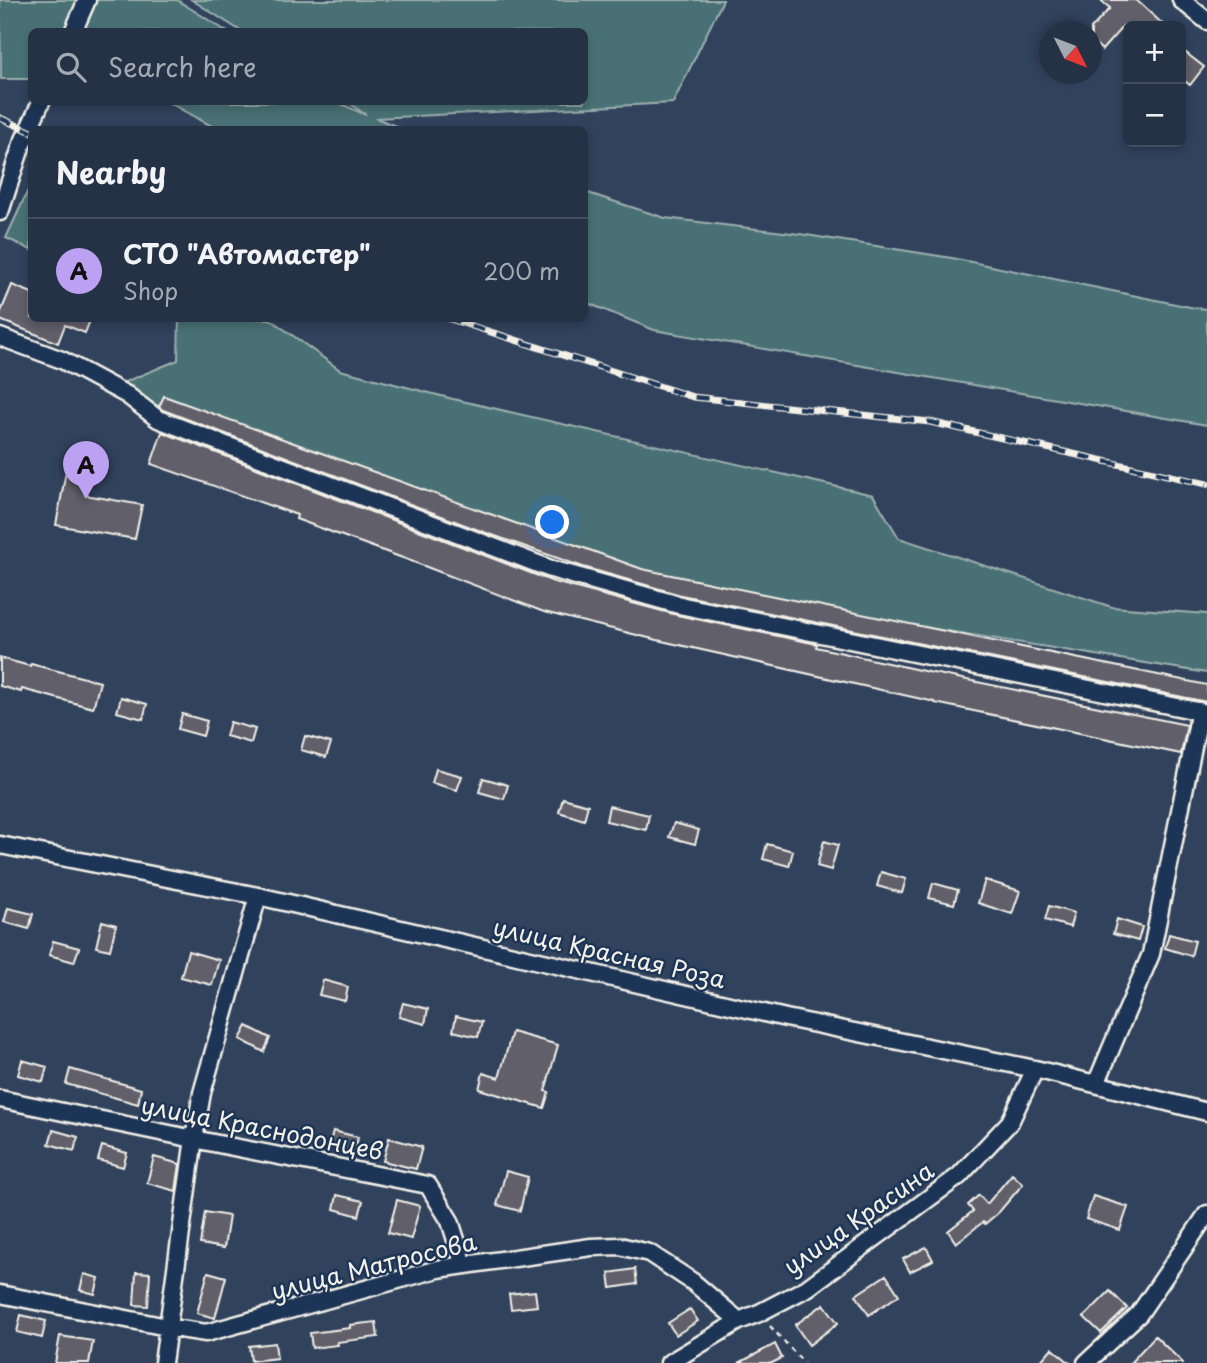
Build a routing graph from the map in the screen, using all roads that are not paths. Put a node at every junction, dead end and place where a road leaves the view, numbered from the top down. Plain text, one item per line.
1 (87, 0) edge
2 (1181, 0) edge
3 (1207, 21) edge
4 (75, 28) edge
5 (40, 105) edge
6 (30, 126) edge
7 (28, 131) edge
8 (0, 212) edge
9 (0, 337) edge
10 (1203, 712) edge
11 (0, 845) edge
12 (258, 896) junction
13 (1035, 1069) junction
14 (1096, 1084) junction
15 (0, 1099) edge
16 (1207, 1112) edge
17 (194, 1138) junction
18 (1207, 1214) edge
19 (464, 1265) junction
20 (0, 1294) edge
21 (739, 1321) junction
22 (167, 1327) junction
23 (163, 1363) edge
24 (669, 1363) edge
25 (1086, 1363) edge

1 - 4 street
2 - 3 street
5 - 6 street
7 - 8 street
9 - 10 street
10 - 14 street
11 - 12 street, улица Красная Роза
12 - 13 street, улица Красная Роза
12 - 17 street
13 - 14 street, улица Красная Роза
13 - 21 street, улица Красина
14 - 16 street, улица Красная Роза
15 - 17 street, улица Краснодонцев
17 - 19 street, улица Краснодонцев
17 - 22 street
18 - 25 street
19 - 21 street, улица Матросова
19 - 22 street, улица Матросова
20 - 22 street, улица Матросова
21 - 24 street, улица Красина
22 - 23 street

